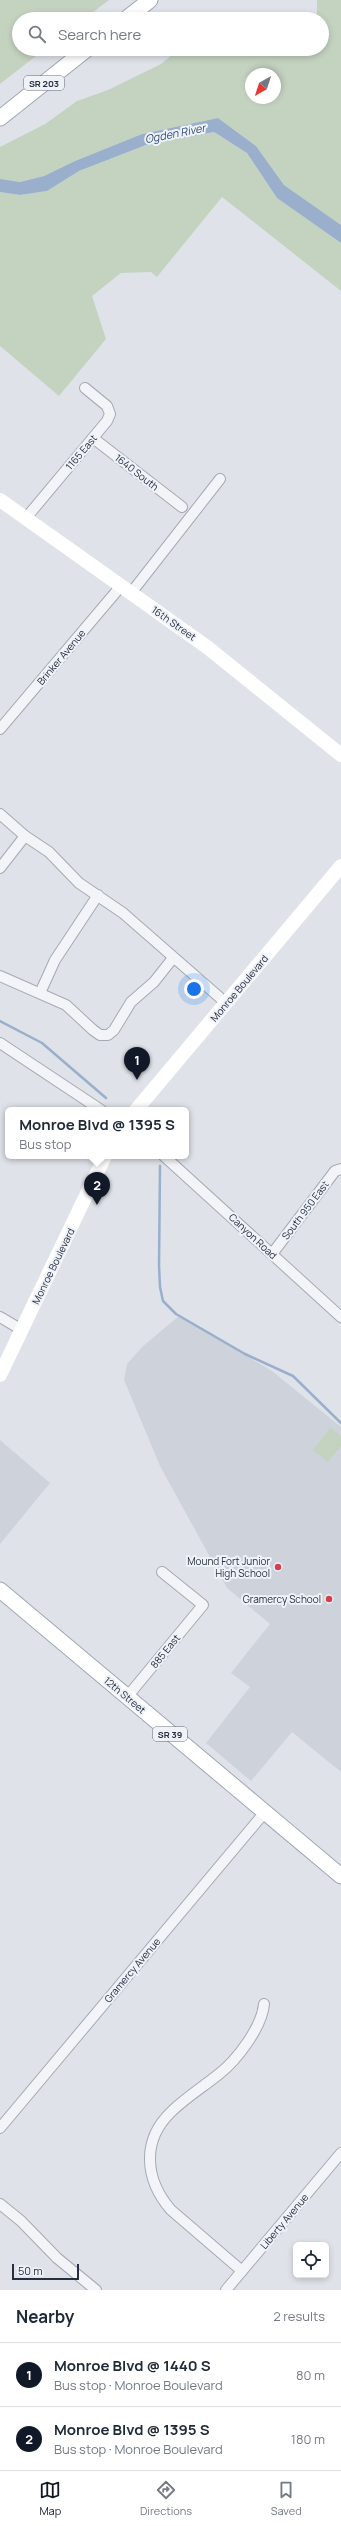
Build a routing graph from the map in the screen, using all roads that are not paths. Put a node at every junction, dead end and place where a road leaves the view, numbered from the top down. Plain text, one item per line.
1 (150, 0) edge
2 (135, 12) edge
3 (78, 56) edge
4 (0, 118) edge
5 (85, 388) dead end
6 (93, 438) junction
7 (220, 479) dead end
8 (0, 500) edge
9 (182, 507) dead end
10 (26, 518) junction
11 (126, 589) junction
12 (0, 729) edge
13 (341, 755) edge
14 (0, 814) edge
15 (25, 836) junction
16 (341, 866) edge
17 (0, 868) edge
18 (98, 895) junction
19 (173, 958) junction
20 (0, 976) edge
21 (40, 992) junction
22 (226, 1002) junction
23 (0, 1043) edge
24 (96, 1107) edge
25 (138, 1107) edge
26 (104, 1159) edge
27 (167, 1159) edge
28 (341, 1169) edge
29 (272, 1254) junction
30 (0, 1317) edge
31 (341, 1317) edge
32 (22, 1330) junction
33 (0, 1375) edge
34 (162, 1572) dead end
35 (0, 1590) edge
36 (127, 1697) junction
37 (264, 1812) junction
38 (341, 1876) edge
39 (264, 2004) dead end
40 (0, 2128) edge
41 (341, 2153) edge
42 (0, 2204) edge
43 (242, 2271) junction
44 (96, 2290) edge
45 (226, 2290) edge

1 - 2 main road
3 - 4 main road, SR 203
5 - 6 street, 1165 East
6 - 9 street, 1640 South
6 - 10 street, 1165 East
7 - 11 street, Brinker Avenue
8 - 10 main road, 16th Street
10 - 11 main road, 16th Street
11 - 12 street, Brinker Avenue
11 - 13 main road, 16th Street
14 - 15 street
15 - 17 street
15 - 18 street
16 - 22 main road, Monroe Boulevard
18 - 19 street
18 - 21 street
19 - 21 street
19 - 22 street
20 - 21 street
22 - 25 main road, Monroe Boulevard
23 - 24 street
26 - 32 main road, Monroe Boulevard
27 - 29 street, Canyon Road
28 - 29 street, South 950 East
29 - 31 street, Canyon Road
30 - 32 street
32 - 33 main road, Monroe Boulevard
34 - 36 street, 885 East
35 - 36 main road, 12th Street / SR 39
36 - 37 main road, 12th Street / SR 39
37 - 38 main road, 12th Street / SR 39
37 - 40 street, Gramercy Avenue
39 - 43 street
41 - 43 street, Liberty Avenue
42 - 44 street
43 - 45 street, Liberty Avenue

